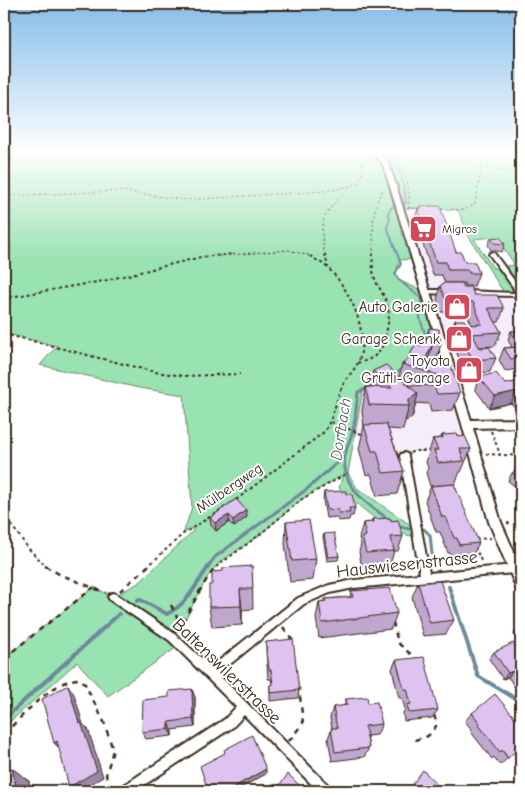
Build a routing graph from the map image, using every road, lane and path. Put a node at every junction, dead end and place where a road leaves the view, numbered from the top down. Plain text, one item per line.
1 (341, 188) edge
2 (350, 188) edge
3 (393, 188) edge
4 (408, 188) edge
5 (477, 188) edge
6 (390, 191) dead end
7 (4, 196) edge
8 (521, 202) edge
9 (398, 208) junction
10 (409, 208) junction
11 (418, 208) edge
12 (436, 209) edge
13 (521, 210) edge
14 (492, 254) dead end
15 (328, 268) junction
16 (425, 292) junction
17 (453, 292) edge
18 (462, 292) edge
19 (4, 298) edge
20 (4, 334) edge
21 (357, 363) junction
22 (240, 374) dead end
23 (332, 422) junction
24 (521, 423) edge
25 (467, 424) junction
26 (491, 431) dead end
27 (370, 437) edge
28 (433, 451) edge
29 (486, 454) dead end
30 (500, 454) junction
31 (404, 456) joint
32 (521, 456) edge
33 (346, 474) dead end
34 (4, 515) edge
35 (505, 523) dead end
36 (521, 526) edge
37 (493, 538) dead end
38 (514, 568) junction
39 (486, 572) junction
40 (425, 577) junction
41 (521, 583) edge
42 (94, 586) junction
43 (113, 597) junction
44 (171, 606) dead end
45 (392, 616) edge
46 (277, 619) junction
47 (181, 625) junction
48 (172, 637) junction
49 (293, 642) edge
50 (4, 658) edge
51 (420, 662) edge
52 (211, 674) junction
53 (299, 687) edge
54 (244, 707) junction
55 (432, 707) edge
56 (4, 734) edge
57 (415, 740) dead end
58 (283, 747) junction
59 (111, 791) edge
60 (126, 791) edge
61 (326, 791) edge

1 - 7 path
2 - 15 path
3 - 9 main road
4 - 10 path
5 - 12 path
6 - 21 path
8 - 13 path
9 - 10 path
9 - 16 main road
10 - 11 path
14 - 18 street
15 - 19 path
15 - 21 path
16 - 17 street
16 - 25 main road
20 - 22 path
21 - 23 path
23 - 27 path
23 - 43 path, Mülbergweg
24 - 25 main road
25 - 38 main road
26 - 30 path
28 - 31 path
29 - 30 path
30 - 32 path
31 - 40 street
33 - 47 path
34 - 42 path
35 - 36 path
37 - 39 path
38 - 39 street, Hauswiesenstrasse
38 - 41 main road
39 - 40 street, Hauswiesenstrasse
40 - 46 street, Hauswiesenstrasse
42 - 43 path
42 - 50 path
43 - 48 street, Baltenswilerstrasse
44 - 47 path
45 - 51 path
46 - 49 path
46 - 52 street, Hauswiesenstrasse
47 - 48 path
48 - 52 street, Baltenswilerstrasse
52 - 54 street, Baltenswilerstrasse
53 - 58 path
54 - 58 street, Baltenswilerstrasse
54 - 60 street
55 - 57 path
56 - 59 path
58 - 61 street, Baltenswilerstrasse

